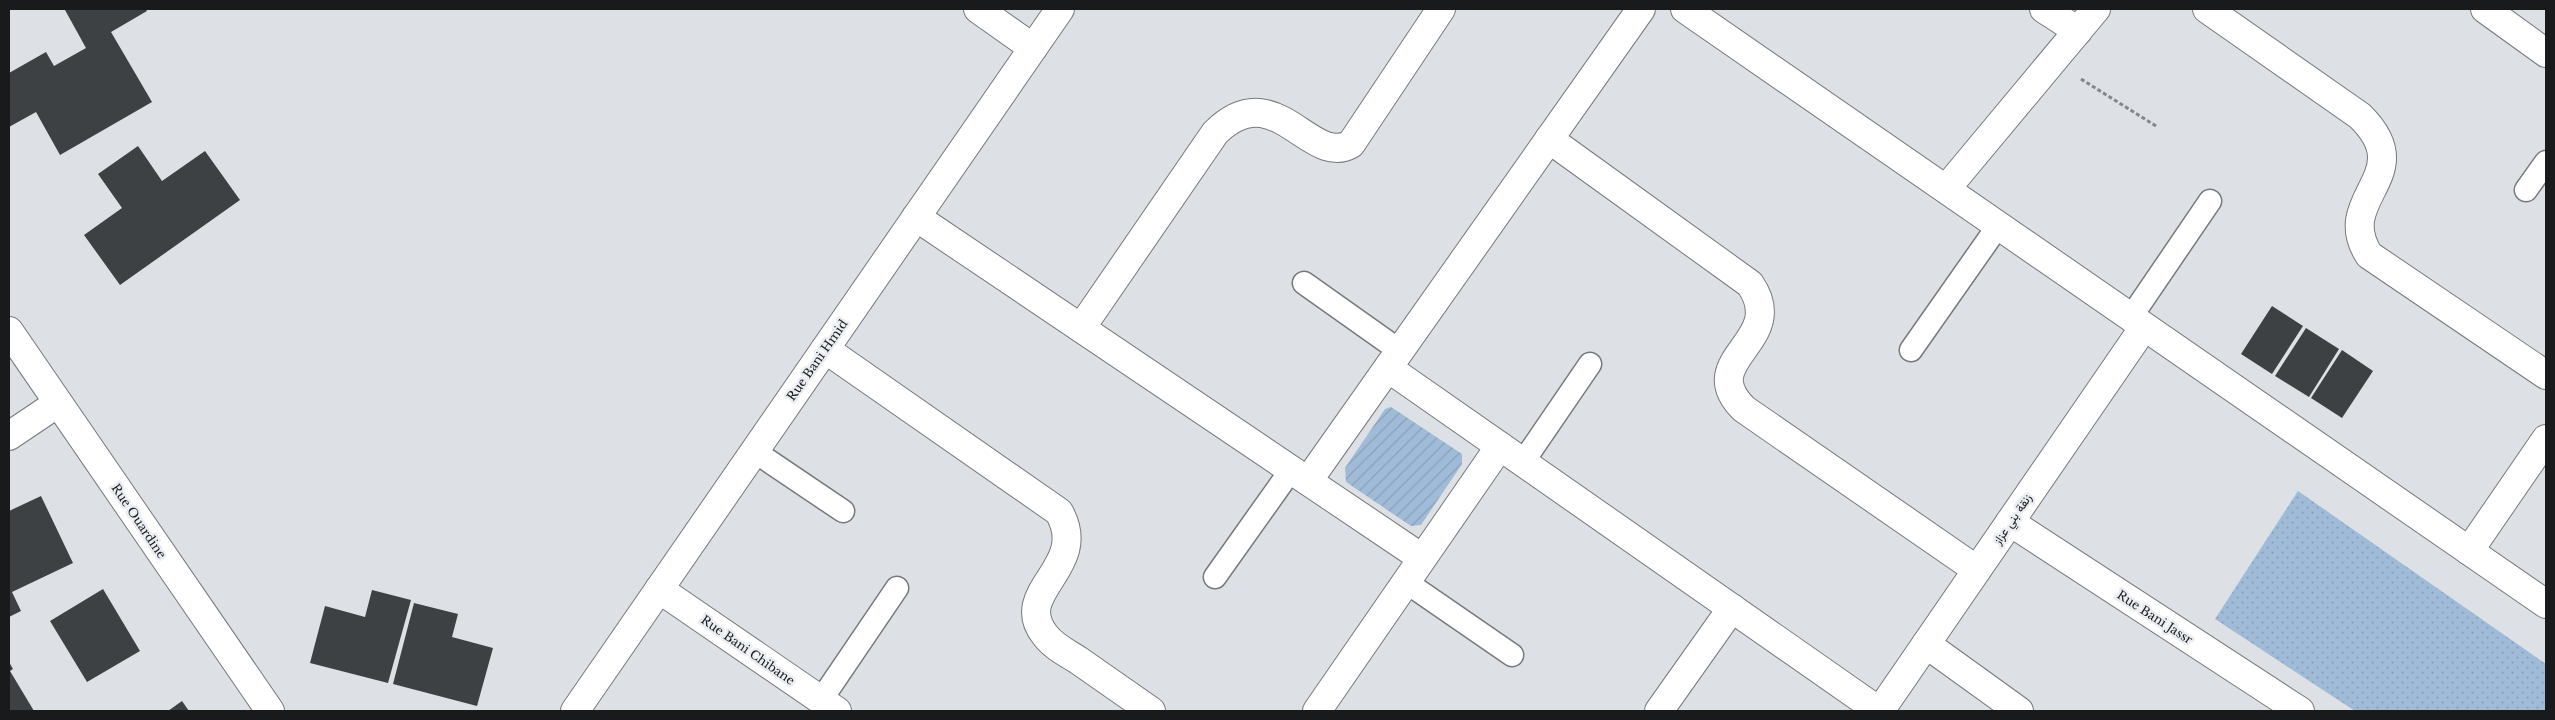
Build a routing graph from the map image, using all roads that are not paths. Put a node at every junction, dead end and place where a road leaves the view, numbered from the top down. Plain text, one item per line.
1 (978, 9) edge
2 (1060, 9) edge
3 (1441, 9) edge
4 (1641, 9) edge
5 (1685, 9) edge
6 (2044, 9) edge
7 (2096, 9) edge
8 (2207, 9) edge
9 (2485, 9) edge
10 (2078, 31) junction
11 (1033, 48) junction
12 (2546, 53) edge
13 (1549, 140) junction
14 (2546, 162) edge
15 (1946, 189) junction
16 (2526, 190) dead end
17 (2210, 201) dead end
18 (916, 217) junction
19 (1998, 226) junction
20 (1304, 283) dead end
21 (2137, 322) junction
22 (1081, 328) junction
23 (9, 331) edge
24 (825, 349) junction
25 (1911, 350) dead end
26 (1394, 360) junction
27 (1590, 364) dead end
28 (2546, 375) edge
29 (58, 402) junction
30 (9, 436) edge
31 (2546, 439) edge
32 (1500, 446) junction
33 (754, 451) junction
34 (1522, 462) junction
35 (1299, 476) junction
36 (844, 511) dead end
37 (2010, 522) junction
38 (2469, 551) junction
39 (1422, 558) junction
40 (1977, 570) junction
41 (1215, 577) dead end
42 (1406, 582) junction
43 (897, 588) dead end
44 (659, 589) junction
45 (2546, 604) edge
46 (1732, 608) junction
47 (1926, 644) junction
48 (1512, 655) dead end
49 (829, 706) edge
50 (270, 711) edge
51 (575, 711) edge
52 (1151, 711) edge
53 (1317, 711) edge
54 (1659, 711) edge
55 (1879, 711) edge
56 (2019, 711) edge
57 (2300, 711) edge

1 - 11 street
2 - 11 street, Rue Bani Hmid
3 - 22 street
4 - 13 street
5 - 15 street
6 - 10 street
7 - 10 street
8 - 28 street
9 - 12 street
10 - 15 street
11 - 18 street, Rue Bani Hmid
13 - 26 street
13 - 40 street
14 - 16 lane
15 - 19 street
17 - 21 lane
18 - 22 street
18 - 24 street, Rue Bani Hmid
19 - 21 street
19 - 25 lane
20 - 26 lane
21 - 37 street, زنقة بني عزاز
21 - 38 street
22 - 35 street
23 - 29 street, Rue Ouardine
24 - 33 street, Rue Bani Hmid
24 - 52 street
26 - 32 street
26 - 35 street
27 - 34 lane
29 - 30 street
29 - 50 street, Rue Ouardine
31 - 38 street
32 - 34 street
32 - 39 street
33 - 36 lane
33 - 44 street, Rue Bani Hmid
34 - 46 street
35 - 39 street
35 - 41 lane
37 - 40 street, زنقة بني عزاز
37 - 57 street, Rue Bani Jassr
38 - 45 street
39 - 42 street
40 - 47 street, زنقة بني عزاز
42 - 48 lane
42 - 53 street
43 - 49 lane
44 - 49 street, Rue Bani Chibane
44 - 51 street, Rue Bani Hmid
46 - 54 street
46 - 55 street
47 - 55 street, زنقة بني عزاز
47 - 56 street

